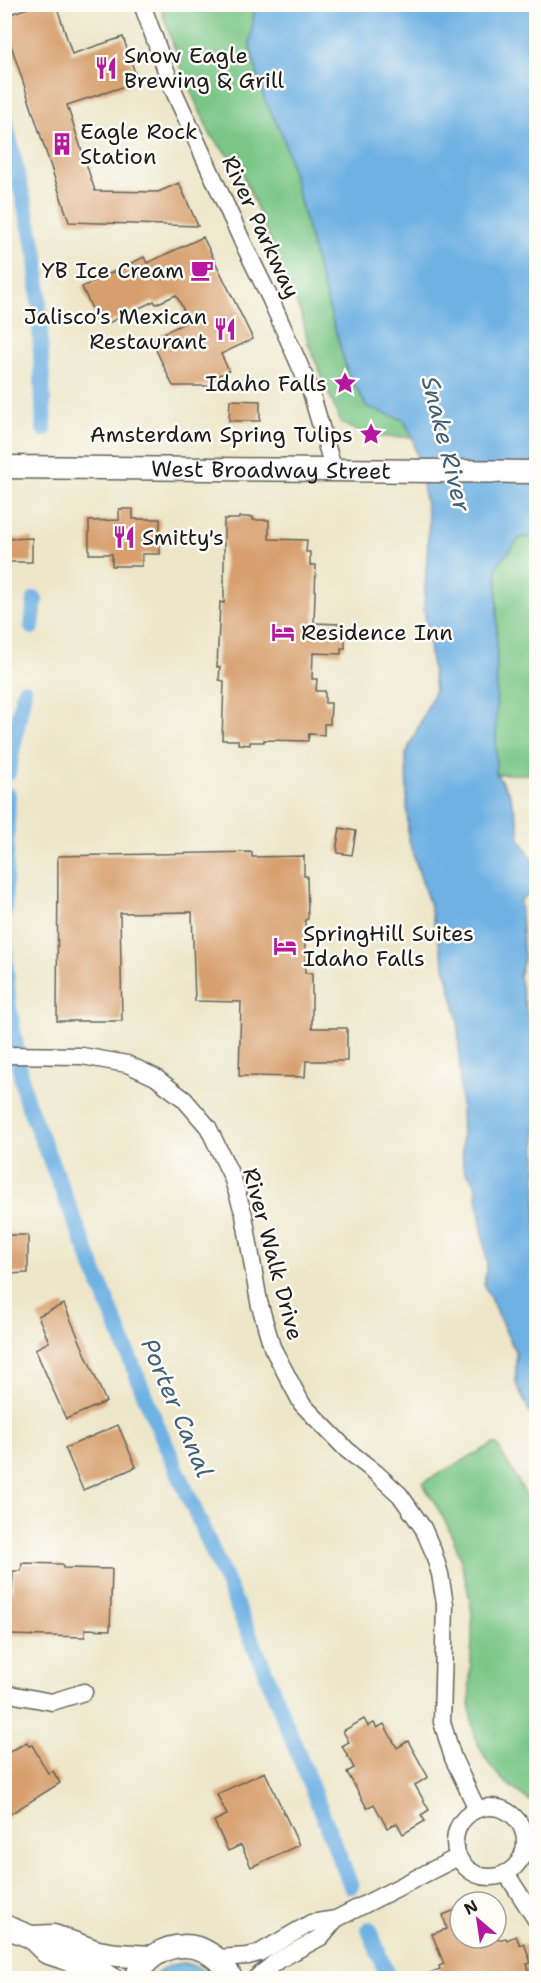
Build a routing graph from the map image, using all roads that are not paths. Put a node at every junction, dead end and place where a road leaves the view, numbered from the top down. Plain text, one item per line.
1 (142, 4) edge
2 (4, 467) edge
3 (334, 471) junction
4 (537, 472) edge
5 (4, 1055) edge
6 (84, 1692) dead end
7 (4, 1694) edge
8 (477, 1809) junction
9 (458, 1857) junction
10 (506, 1873) junction
11 (342, 1916) junction
12 (537, 1920) edge
13 (4, 1926) edge
14 (31, 1936) junction
15 (151, 1957) junction
16 (217, 1958) junction
17 (111, 1978) edge
18 (135, 1978) edge
19 (231, 1978) edge
20 (256, 1978) edge

1 - 3 street, River Parkway
2 - 3 main road, West Broadway Street
3 - 4 main road, West Broadway Street
5 - 8 street, River Walk Drive
6 - 7 street
8 - 9 street
8 - 10 street
9 - 10 street
9 - 11 street
10 - 12 street
11 - 16 street
11 - 20 street
13 - 14 main road
14 - 15 main road
14 - 17 main road
15 - 16 main road
15 - 18 main road
16 - 19 main road

